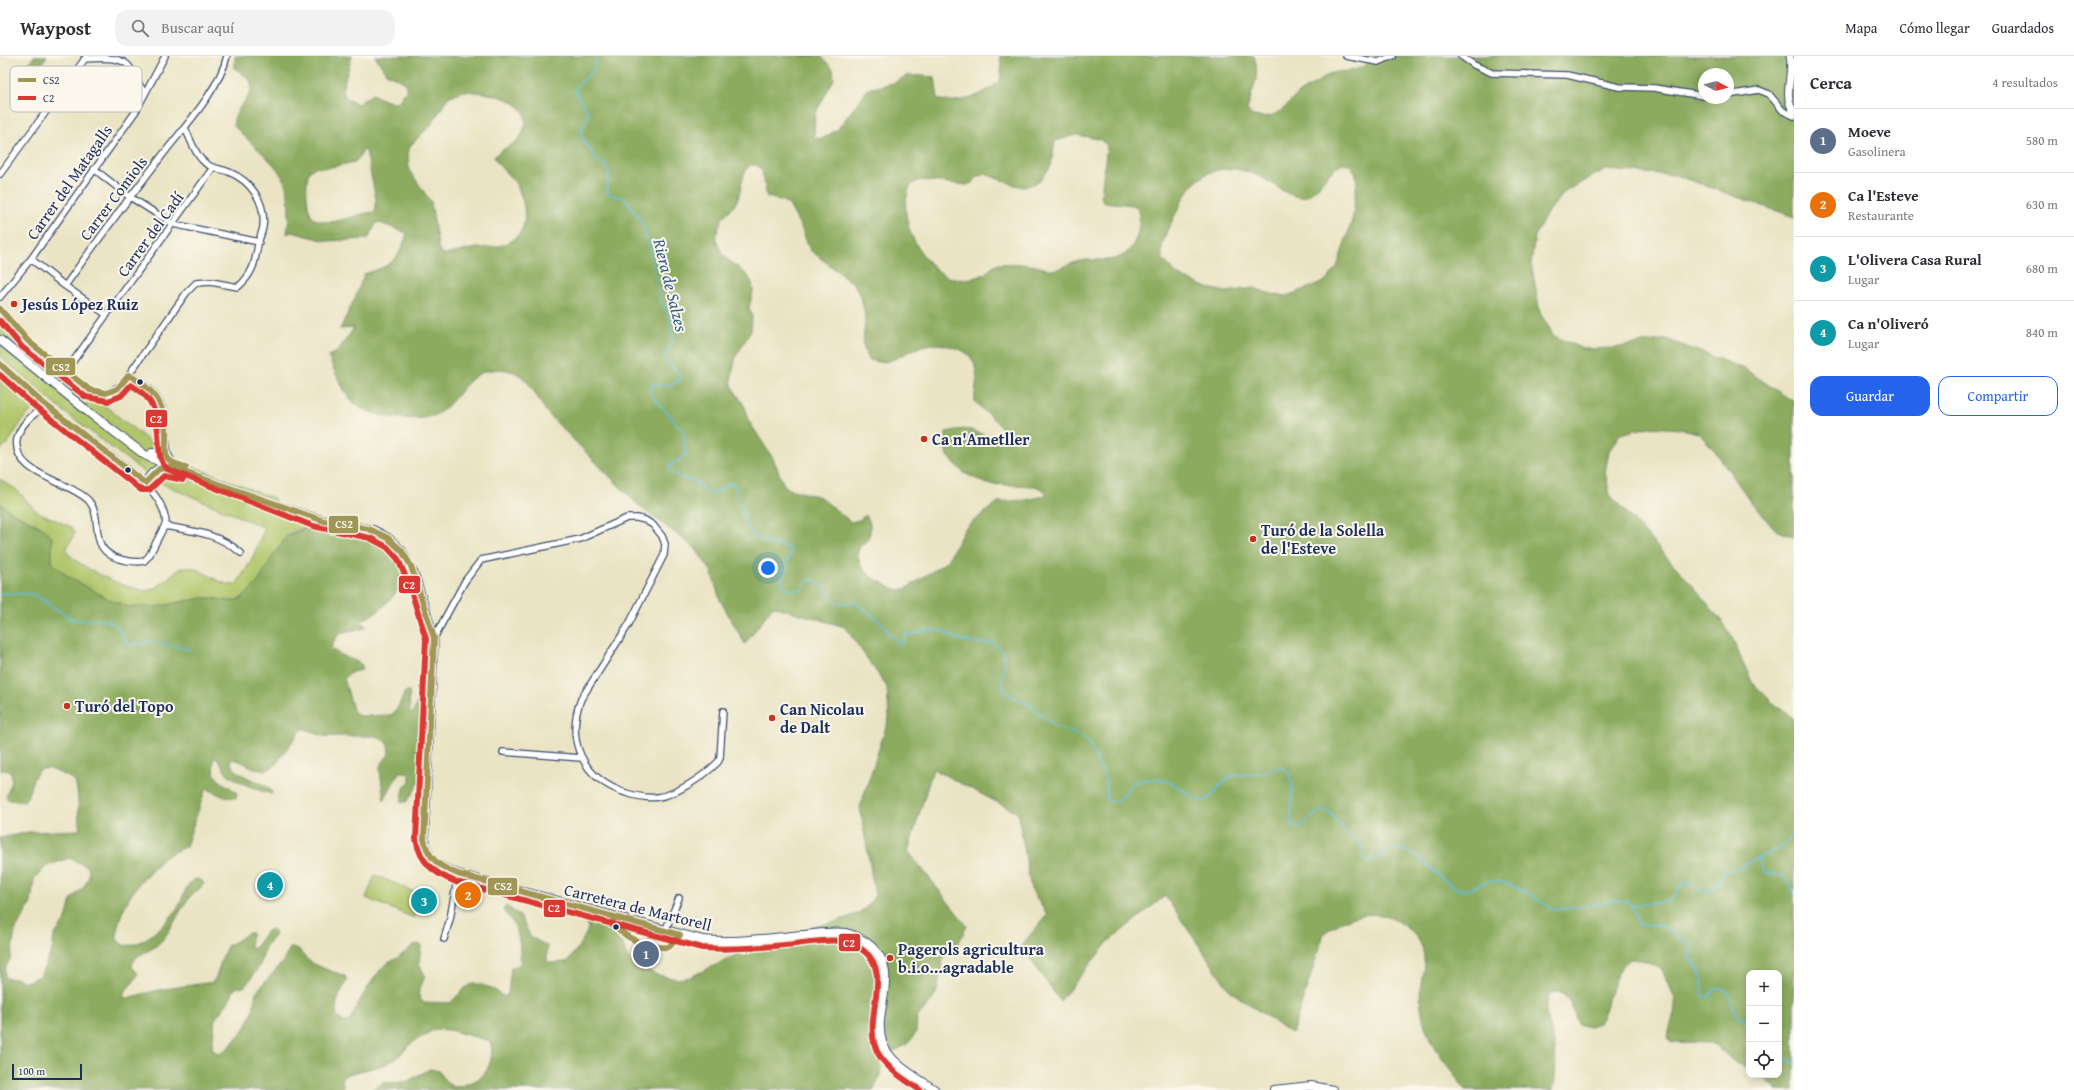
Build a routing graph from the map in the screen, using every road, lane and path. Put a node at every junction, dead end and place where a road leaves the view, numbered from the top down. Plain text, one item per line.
1 (165, 56) edge
2 (227, 56) edge
3 (1346, 56) edge
4 (1393, 56) edge
5 (1461, 56) edge
6 (1790, 56) edge
7 (85, 58) edge
8 (128, 66) edge
9 (142, 89) edge
10 (144, 92) junction
11 (1734, 93) edge
12 (1698, 95) edge
13 (142, 97) edge
14 (1794, 111) edge
15 (45, 112) edge
16 (135, 112) edge
17 (1794, 116) edge
18 (185, 128) junction
19 (94, 169) junction
20 (212, 169) junction
21 (0, 174) edge
22 (130, 196) junction
23 (173, 224) junction
24 (259, 242) junction
25 (31, 258) junction
26 (64, 286) junction
27 (0, 297) edge
28 (0, 309) edge
29 (107, 315) junction
30 (0, 340) edge
31 (0, 364) edge
32 (134, 369) junction
33 (66, 372) junction
34 (129, 375) junction
35 (125, 380) junction
36 (140, 381) junction
37 (47, 406) junction
38 (166, 441) joint
39 (146, 453) junction
40 (164, 454) junction
41 (173, 466) junction
42 (153, 472) junction
43 (145, 483) junction
44 (165, 526) junction
45 (240, 552) dead end
46 (434, 638) junction
47 (723, 711) dead end
48 (503, 752) dead end
49 (581, 758) junction
50 (458, 874) junction
51 (679, 898) dead end
52 (665, 931) junction
53 (444, 938) dead end
54 (935, 1090) edge
55 (1274, 1090) edge
56 (1333, 1090) edge

1 - 10 street, Carrer del Matagalls
2 - 18 street, Carrer Comiols
3 - 4 street
5 - 12 street
6 - 14 street
7 - 8 street
9 - 10 street
10 - 13 street, Carrer del Matagalls
11 - 17 street
15 - 21 street
16 - 19 street, Carrer del Matagalls
18 - 20 street
18 - 22 street, Carrer Comiols
19 - 22 street
19 - 25 street, Carrer del Matagalls
20 - 23 street, Carrer del Cadí
20 - 24 street
22 - 23 street
22 - 26 street, Carrer Comiols
23 - 24 street
23 - 29 street, Carrer del Cadí
24 - 32 street
25 - 26 street
25 - 27 street, Carrer del Matagalls
26 - 29 street
28 - 33 street
29 - 33 street, Carrer del Cadí
30 - 39 main road, Carretera de Martorell
31 - 37 street
32 - 34 street
32 - 36 street
33 - 35 street
34 - 35 street
34 - 36 street
35 - 36 street
36 - 38 street
37 - 43 street
37 - 44 street
38 - 40 main road
39 - 40 main road
39 - 41 main road, Carretera de Martorell
39 - 42 main road
40 - 41 main road
41 - 42 main road
41 - 46 main road, Carretera de Martorell
42 - 43 main road
43 - 44 street
44 - 45 street
46 - 49 street
46 - 50 main road, Carretera de Martorell
47 - 49 street
48 - 49 street
50 - 52 main road, Carretera de Martorell
50 - 53 street
51 - 52 street
52 - 54 main road, Carretera de Martorell
55 - 56 main road

